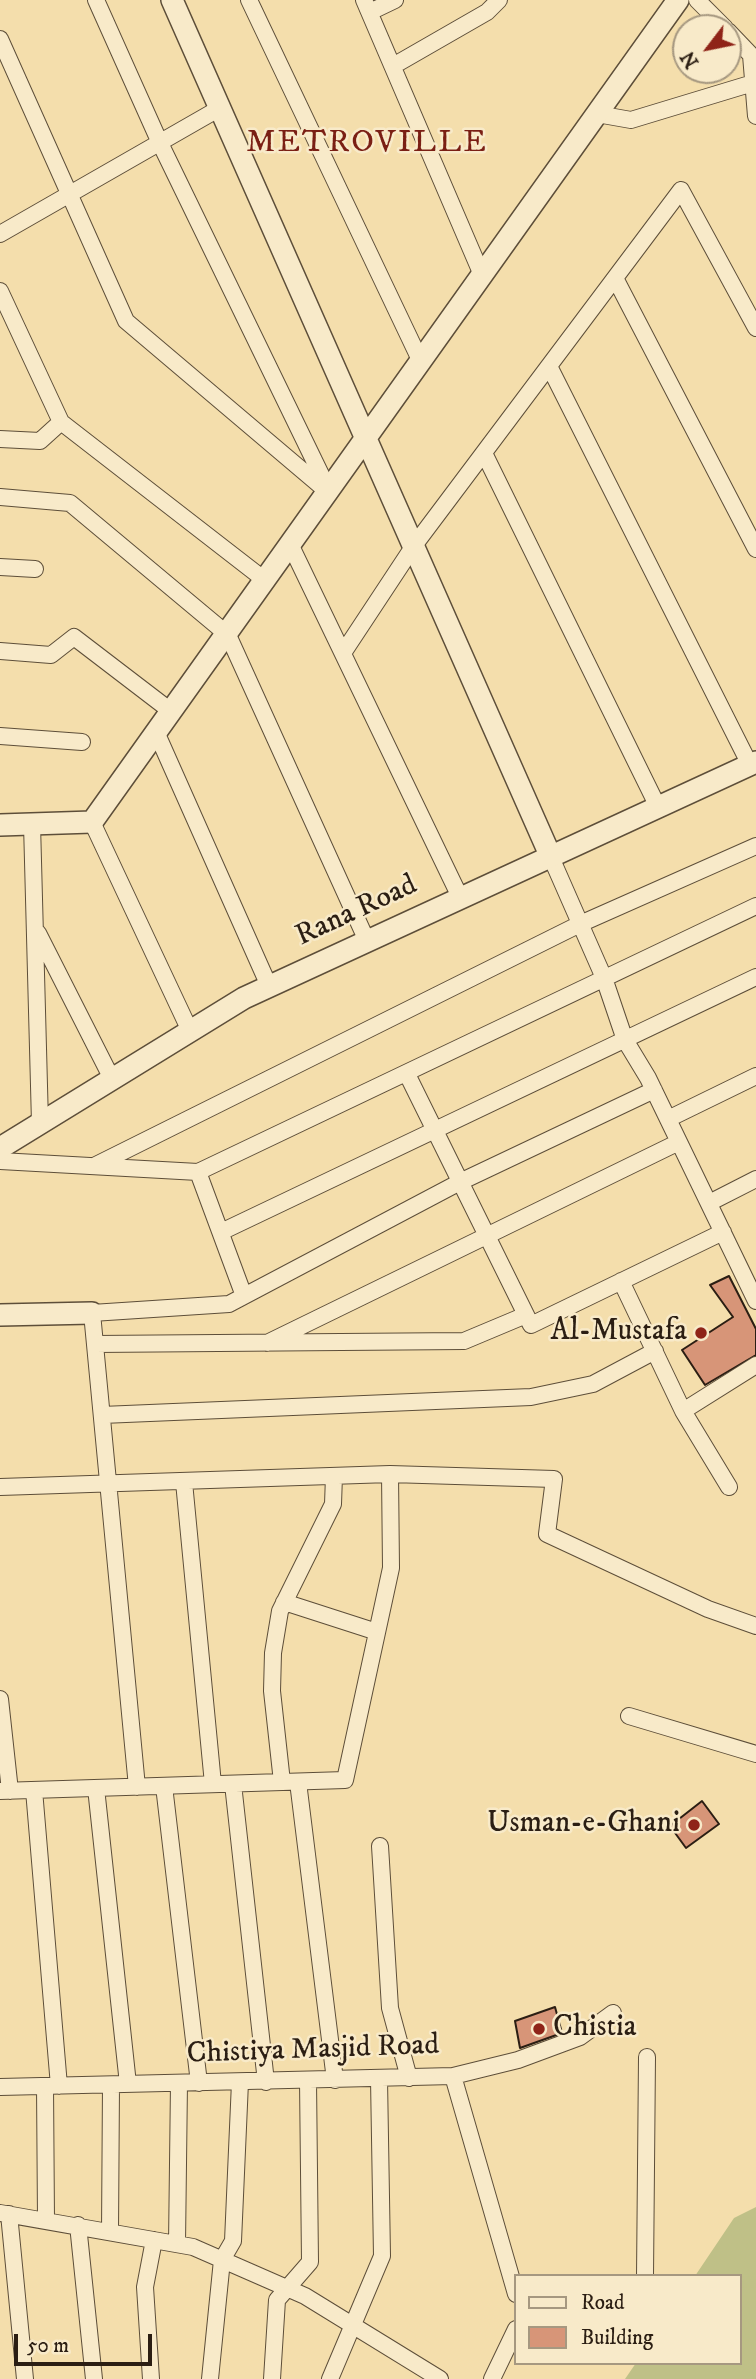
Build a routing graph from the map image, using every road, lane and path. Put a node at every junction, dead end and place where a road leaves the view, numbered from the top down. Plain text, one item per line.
1 (96, 0) edge
2 (172, 0) edge
3 (249, 0) edge
4 (395, 0) edge
5 (499, 0) edge
6 (678, 0) edge
7 (697, 0) edge
8 (367, 6) edge
9 (711, 14) edge
10 (0, 39) edge
11 (754, 55) edge
12 (393, 66) junction
13 (753, 83) junction
14 (220, 108) junction
15 (597, 114) junction
16 (756, 116) edge
17 (160, 143) junction
18 (69, 195) junction
19 (0, 233) edge
20 (482, 275) junction
21 (615, 278) junction
22 (0, 291) edge
23 (756, 328) edge
24 (421, 362) junction
25 (549, 366) junction
26 (61, 422) junction
27 (0, 439) edge
28 (365, 441) junction
29 (484, 453) junction
30 (329, 493) junction
31 (0, 497) edge
32 (291, 546) junction
33 (413, 547) junction
34 (756, 549) edge
35 (0, 566) edge
36 (35, 569) dead end
37 (266, 581) junction
38 (228, 635) junction
39 (0, 651) edge
40 (343, 653) junction
41 (172, 712) junction
42 (157, 734) junction
43 (0, 736) edge
44 (82, 742) dead end
45 (753, 763) edge
46 (657, 805) junction
47 (92, 822) junction
48 (33, 824) junction
49 (0, 825) edge
50 (756, 846) edge
51 (550, 855) junction
52 (460, 897) junction
53 (756, 906) edge
54 (580, 924) junction
55 (35, 928) junction
56 (366, 941) junction
57 (756, 977) edge
58 (604, 978) junction
59 (269, 986) junction
60 (190, 1031) junction
61 (625, 1040) junction
62 (407, 1074) junction
63 (756, 1076) edge
64 (112, 1079) junction
65 (654, 1090) junction
66 (668, 1119) junction
67 (40, 1123) junction
68 (435, 1131) junction
69 (679, 1142) junction
70 (0, 1147) edge
71 (0, 1161) edge
72 (94, 1166) junction
73 (198, 1172) junction
74 (756, 1180) edge
75 (460, 1182) junction
76 (709, 1203) junction
77 (723, 1231) junction
78 (220, 1232) junction
79 (487, 1236) junction
80 (621, 1281) junction
81 (754, 1293) edge
82 (244, 1296) junction
83 (92, 1313) junction
84 (0, 1315) edge
85 (526, 1315) junction
86 (267, 1343) junction
87 (95, 1344) junction
88 (654, 1351) junction
89 (756, 1365) edge
90 (683, 1411) junction
91 (102, 1415) junction
92 (390, 1474) junction
93 (334, 1476) junction
94 (184, 1482) junction
95 (108, 1484) junction
96 (0, 1487) edge
97 (729, 1487) dead end
98 (284, 1602) junction
99 (756, 1626) edge
100 (377, 1632) junction
101 (0, 1699) edge
102 (629, 1716) dead end
103 (756, 1754) edge
104 (290, 1782) junction
105 (213, 1784) junction
106 (233, 1784) junction
107 (164, 1786) junction
108 (137, 1787) junction
109 (96, 1788) junction
110 (34, 1790) junction
111 (5, 1791) edge
112 (380, 1846) dead end
113 (613, 2012) dead end
114 (647, 2057) dead end
115 (453, 2076) junction
116 (409, 2078) junction
117 (379, 2079) junction
118 (335, 2080) junction
119 (307, 2081) junction
120 (240, 2082) junction
121 (266, 2082) junction
122 (179, 2083) junction
123 (199, 2083) junction
124 (128, 2084) junction
125 (111, 2085) junction
126 (52, 2086) junction
127 (0, 2087) edge
128 (4, 2214) edge
129 (46, 2220) junction
130 (78, 2225) junction
131 (110, 2231) junction
132 (155, 2240) junction
133 (177, 2244) junction
134 (222, 2260) junction
135 (645, 2274) edge
136 (514, 2287) edge
137 (287, 2288) junction
138 (351, 2325) junction
139 (514, 2333) edge
140 (25, 2379) edge
141 (94, 2379) edge
142 (151, 2379) edge
143 (210, 2379) edge
144 (272, 2379) edge
145 (330, 2379) edge
146 (440, 2379) edge
147 (492, 2379) edge

1 - 17 street
2 - 14 street
3 - 24 street
4 - 8 street
5 - 12 street
6 - 15 street
7 - 9 street
8 - 12 street
10 - 18 street
11 - 13 street
12 - 20 street
13 - 15 street
13 - 16 street
14 - 17 street
14 - 28 street
15 - 20 street
17 - 18 street
17 - 30 street
18 - 19 street
18 - 30 street
20 - 24 street
21 - 23 street
21 - 25 street
21 - 34 street
22 - 26 street
24 - 28 street
25 - 29 street
25 - 45 street
26 - 27 street
26 - 37 street
28 - 30 street
28 - 33 street
29 - 33 street
29 - 46 street
30 - 32 street
31 - 38 street
32 - 37 street
32 - 40 street
33 - 40 street
33 - 51 street
35 - 36 street
37 - 38 street
38 - 41 street
38 - 56 street
39 - 41 street
40 - 52 street
41 - 42 street
42 - 47 street
42 - 59 street
43 - 44 street
45 - 46 street, Rana Road
46 - 51 street, Rana Road
47 - 48 street
47 - 60 street
48 - 49 street
48 - 55 street
50 - 54 street
51 - 52 street, Rana Road
51 - 54 street
52 - 56 street, Rana Road
53 - 58 street
54 - 58 street
54 - 72 street
55 - 64 street
55 - 67 street
56 - 59 street, Rana Road
57 - 61 street
58 - 61 street
58 - 62 street
59 - 60 street, Rana Road
60 - 64 street, Rana Road
61 - 65 street
61 - 68 street
62 - 68 street
62 - 73 street
63 - 66 street
64 - 67 street, Rana Road
65 - 66 street
65 - 75 street
66 - 69 street
67 - 70 street, Rana Road
68 - 75 street
68 - 78 street
69 - 76 street
69 - 79 street
71 - 72 street
72 - 73 street
73 - 78 street
74 - 76 street
75 - 79 street
75 - 82 street
76 - 77 street
77 - 80 street
77 - 81 street
78 - 82 street
79 - 85 street
79 - 86 street
80 - 85 street
80 - 88 street
82 - 83 street
83 - 84 street
83 - 87 street
85 - 86 street
86 - 87 street
87 - 91 street
88 - 90 street
88 - 91 street
89 - 90 street
90 - 97 street
91 - 95 street
92 - 93 street
92 - 99 street
92 - 100 street
93 - 94 street
93 - 98 street
94 - 95 street
94 - 105 street
95 - 96 street
95 - 108 street
98 - 100 street
98 - 104 street
100 - 104 street
101 - 111 street
102 - 103 street
104 - 106 street
104 - 118 street
105 - 106 street
105 - 107 street
106 - 121 street
107 - 108 street
107 - 123 street
108 - 109 street
109 - 110 street
109 - 124 street
110 - 111 street
110 - 126 street
112 - 116 street
113 - 115 street, Chistiya Masjid Road
114 - 135 street
115 - 116 street, Chistiya Masjid Road
115 - 136 street
116 - 117 street, Chistiya Masjid Road
117 - 118 street, Chistiya Masjid Road
117 - 138 street
118 - 119 street, Chistiya Masjid Road
119 - 121 street, Chistiya Masjid Road
119 - 137 street
120 - 121 street, Chistiya Masjid Road
120 - 123 street, Chistiya Masjid Road
120 - 134 street
122 - 123 street, Chistiya Masjid Road
122 - 124 street, Chistiya Masjid Road
122 - 133 street
124 - 125 street, Chistiya Masjid Road
125 - 126 street, Chistiya Masjid Road
125 - 131 street
126 - 127 street, Chistiya Masjid Road
126 - 129 street
128 - 129 street
128 - 140 street
129 - 130 street
130 - 131 street
130 - 141 street
131 - 132 street
132 - 133 street
132 - 142 street
133 - 134 street
134 - 137 street
134 - 143 street
137 - 138 street
137 - 144 street
138 - 145 street
138 - 146 street
139 - 147 street

